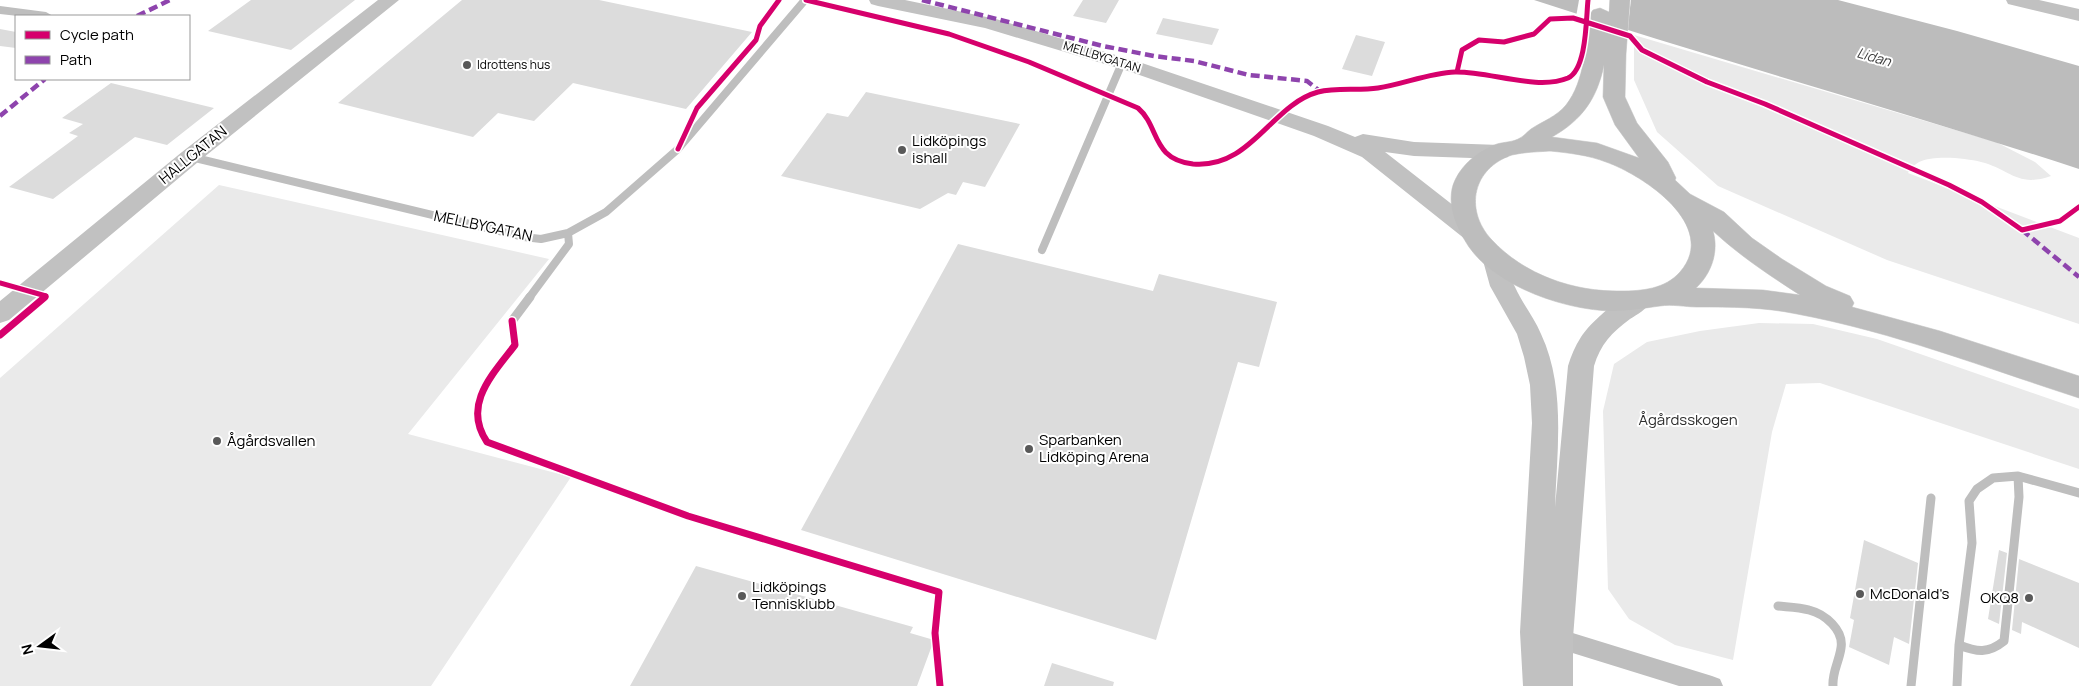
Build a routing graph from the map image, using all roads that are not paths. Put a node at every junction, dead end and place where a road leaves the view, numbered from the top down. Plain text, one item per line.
1 (390, 0) edge
2 (805, 0) edge
3 (878, 0) edge
4 (1602, 0) edge
5 (1620, 0) edge
6 (2015, 0) edge
7 (0, 10) edge
8 (38, 15) edge
9 (2079, 15) edge
10 (1605, 53) junction
11 (1122, 63) junction
12 (1321, 131) junction
13 (1527, 145) junction
14 (1500, 152) junction
15 (190, 157) junction
16 (1675, 193) junction
17 (568, 233) junction
18 (1473, 233) junction
19 (1042, 250) dead end
20 (1494, 257) junction
21 (1650, 298) junction
22 (0, 314) edge
23 (512, 321) dead end
24 (1893, 326) junction
25 (2079, 387) edge
26 (2018, 476) junction
27 (2079, 492) edge
28 (1931, 498) dead end
29 (1778, 606) dead end
30 (1547, 635) junction
31 (1959, 644) junction
32 (1539, 686) edge
33 (1557, 686) edge
34 (1712, 686) edge
35 (1833, 686) edge
36 (1911, 686) edge
37 (1957, 686) edge

1 - 15 main road, HALLGATAN
2 - 17 lane, MELLBYGATAN
3 - 11 main road, MELLBYGATAN
4 - 10 main road
5 - 10 main road
6 - 9 main road
7 - 8 street
10 - 13 main road
10 - 16 main road
11 - 12 main road, MELLBYGATAN
11 - 19 lane
12 - 14 main road, MELLBYGATAN
12 - 18 main road, MELLBYGATAN
13 - 14 main road
13 - 16 main road
14 - 18 main road
15 - 17 lane, MELLBYGATAN
15 - 22 main road, HALLGATAN
16 - 21 main road
16 - 24 main road
17 - 23 lane
18 - 20 main road
20 - 21 main road
20 - 30 main road
21 - 24 main road
21 - 30 main road
24 - 25 main road
26 - 27 lane
26 - 31 lane
26 - 31 lane
28 - 36 lane
29 - 35 lane
30 - 32 main road
30 - 33 main road
30 - 34 street
31 - 37 lane

